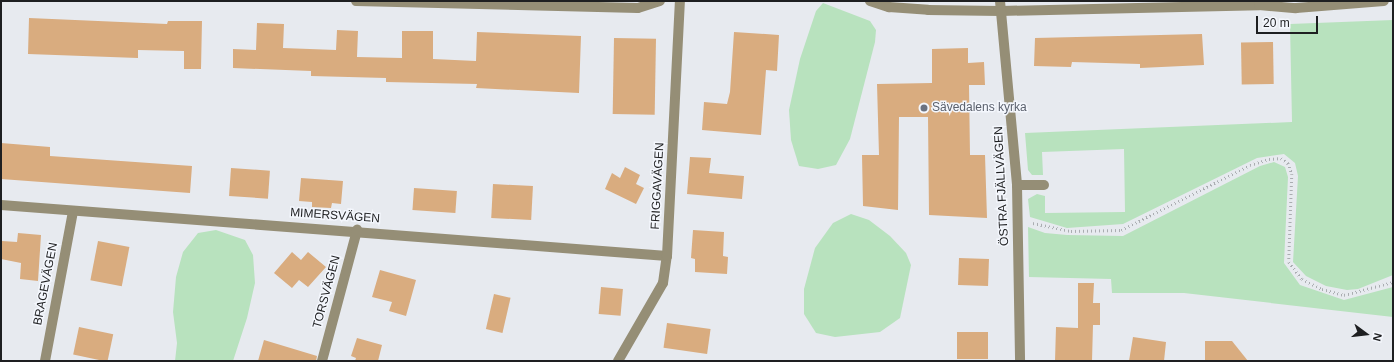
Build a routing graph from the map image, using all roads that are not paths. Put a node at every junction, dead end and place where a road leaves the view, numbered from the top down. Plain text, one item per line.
1 (356, 1) edge
2 (660, 1) edge
3 (680, 1) edge
4 (870, 1) edge
5 (1384, 1) edge
6 (1001, 6) edge
7 (1017, 185) junction
8 (1044, 185) dead end
9 (1, 205) edge
10 (73, 212) junction
11 (358, 230) junction
12 (667, 256) junction
13 (45, 361) edge
14 (322, 361) edge
15 (618, 361) edge
16 (1020, 361) edge

1 - 2 street
3 - 12 street, FRIGGAVÄGEN
4 - 6 street
5 - 6 street
6 - 7 street, ÖSTRA FJÄLLVÄGEN
7 - 8 street
7 - 16 street, ÖSTRA FJÄLLVÄGEN
9 - 10 street, MIMERSVÄGEN
10 - 11 street, MIMERSVÄGEN
10 - 13 street, BRAGEVÄGEN
11 - 12 street, MIMERSVÄGEN
11 - 14 street, TORSVÄGEN
12 - 15 street, FRIGGAVÄGEN

